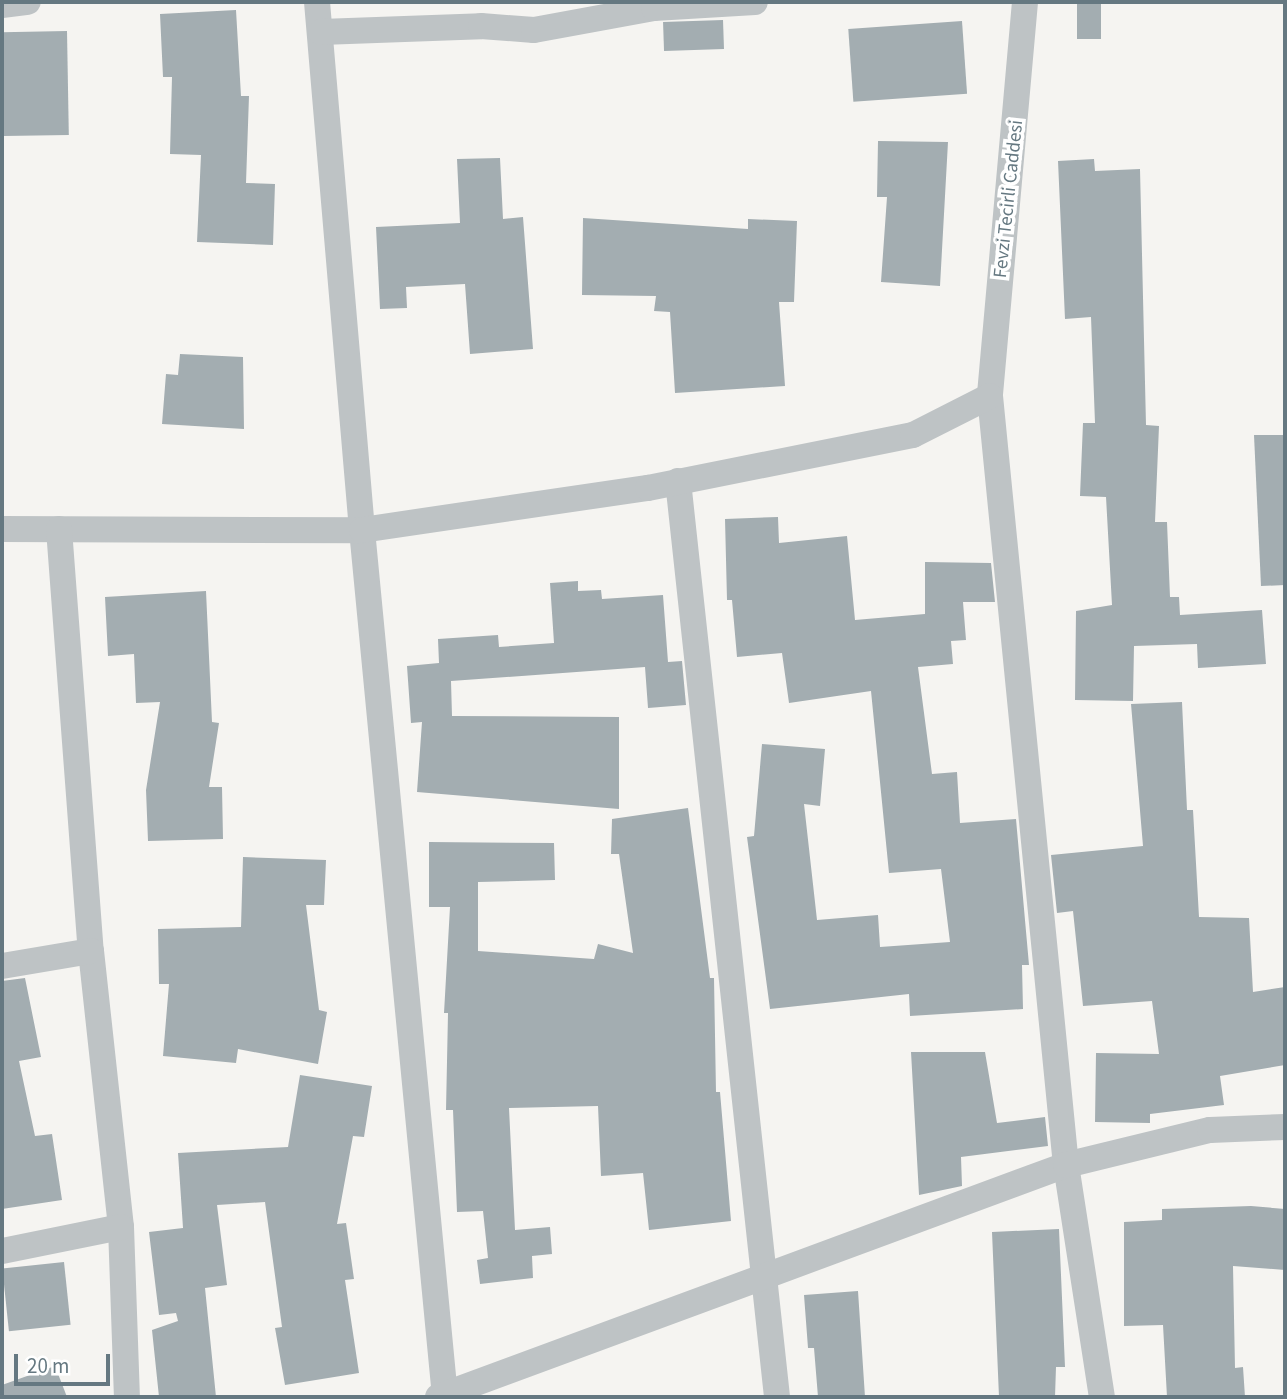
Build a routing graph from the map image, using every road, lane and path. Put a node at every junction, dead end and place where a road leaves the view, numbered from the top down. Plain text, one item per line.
1 (28, 2) edge
2 (317, 2) edge
3 (755, 2) edge
4 (1025, 2) edge
5 (2, 5) edge
6 (321, 32) junction
7 (990, 396) junction
8 (678, 481) junction
9 (59, 528) junction
10 (2, 529) edge
11 (362, 530) junction
12 (91, 951) junction
13 (2, 965) edge
14 (1285, 1127) edge
15 (1066, 1165) junction
16 (121, 1227) junction
17 (2, 1251) edge
18 (766, 1278) junction
19 (127, 1397) edge
20 (442, 1397) edge
21 (777, 1397) edge
22 (1102, 1397) edge

1 - 5 street
2 - 6 street
3 - 6 street
4 - 7 street, Fevzi Tecirli Caddesi
6 - 11 street
7 - 8 street
7 - 15 street, Fevzi Tecirli Caddesi
8 - 11 street
8 - 18 street
9 - 10 street
9 - 11 street
9 - 12 street
11 - 20 street
12 - 13 street
12 - 16 street
14 - 15 street
15 - 18 street
15 - 22 street, Fevzi Tecirli Caddesi
16 - 17 street
16 - 19 street
18 - 20 street
18 - 21 street

